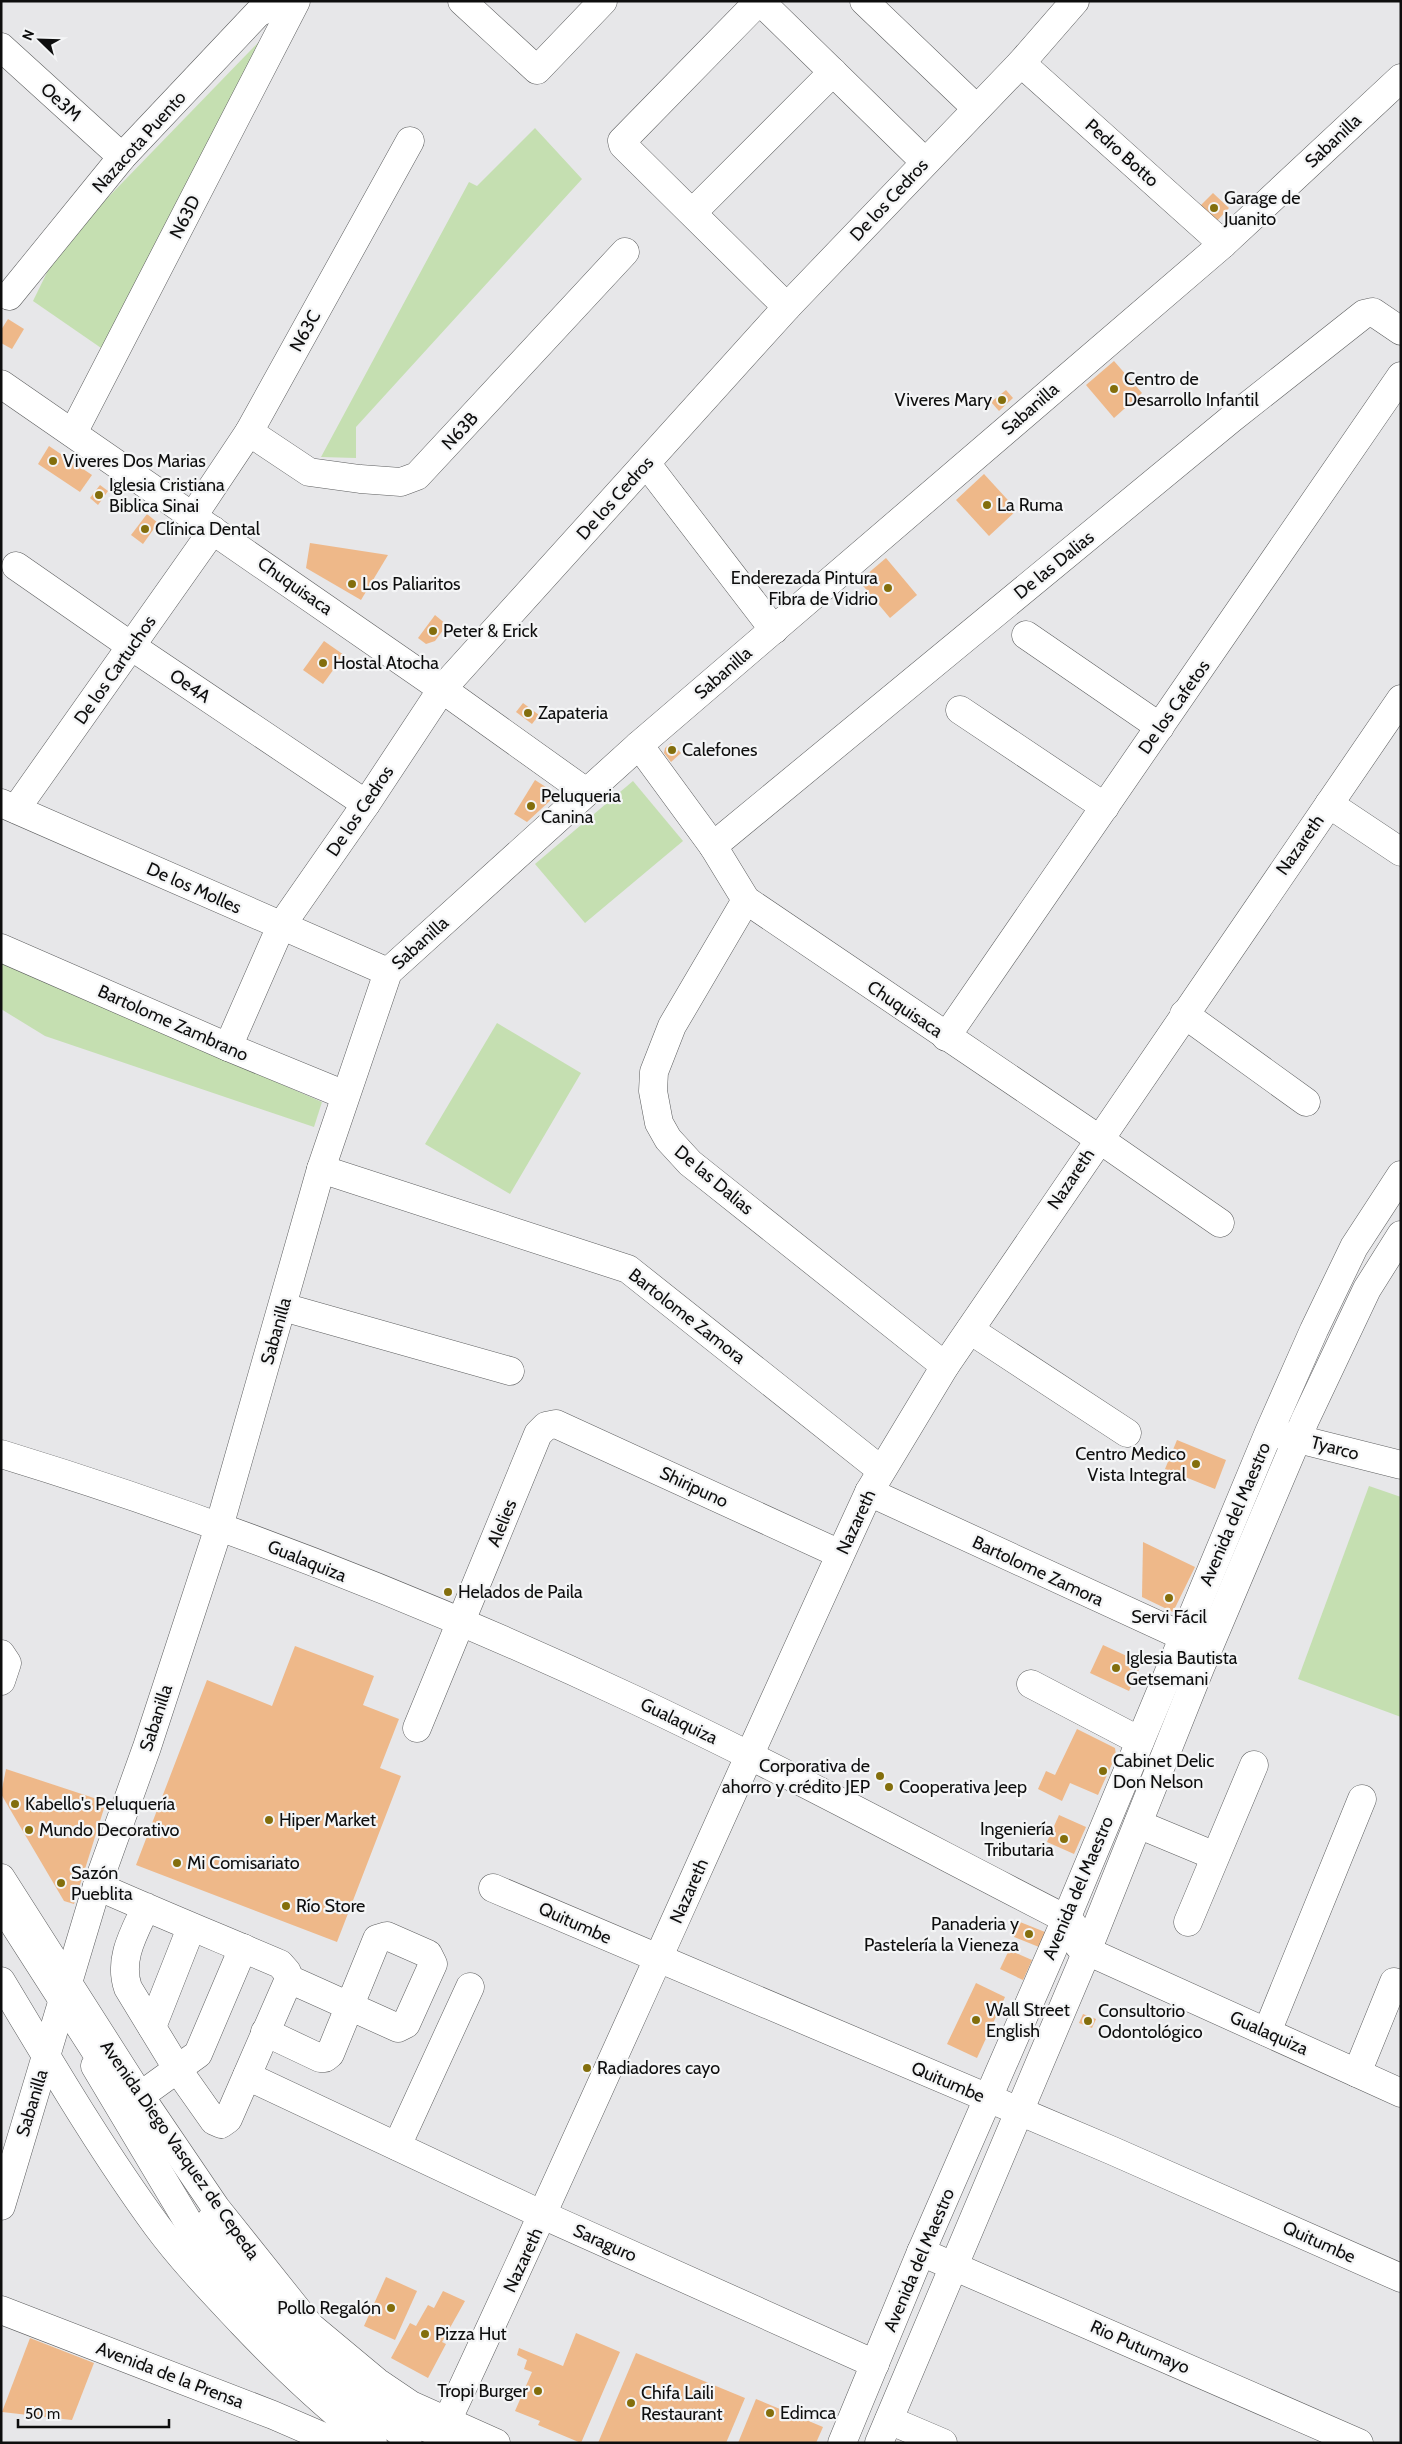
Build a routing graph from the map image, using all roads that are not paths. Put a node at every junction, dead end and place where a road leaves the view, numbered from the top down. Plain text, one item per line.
1 (296, 1) edge
2 (462, 1) edge
3 (603, 1) edge
4 (864, 1) edge
5 (1073, 2) edge
6 (261, 5) edge
7 (1, 47) edge
8 (1021, 63) junction
9 (832, 72) junction
10 (1401, 78) edge
11 (976, 108) junction
12 (410, 141) dead end
13 (122, 157) junction
14 (925, 162) junction
15 (693, 212) junction
16 (1223, 244) junction
17 (625, 252) dead end
18 (9, 296) dead end
19 (787, 307) junction
20 (1401, 331) edge
21 (1401, 376) edge
22 (1, 384) edge
23 (249, 432) junction
24 (73, 433) junction
25 (646, 463) junction
26 (203, 523) junction
27 (16, 566) dead end
28 (774, 630) junction
29 (1026, 635) dead end
30 (131, 646) junction
31 (442, 688) junction
32 (1401, 699) edge
33 (960, 710) dead end
34 (1160, 727) junction
35 (639, 745) junction
36 (586, 792) junction
37 (366, 804) junction
38 (1329, 804) junction
39 (9, 806) edge
40 (1104, 807) junction
41 (712, 846) junction
42 (1401, 852) edge
43 (746, 900) junction
44 (281, 926) junction
45 (1, 948) edge
46 (388, 972) junction
47 (1184, 1014) junction
48 (946, 1037) junction
49 (228, 1047) junction
50 (345, 1095) junction
51 (1306, 1102) dead end
52 (1099, 1139) junction
53 (321, 1169) junction
54 (1401, 1175) edge
55 (1220, 1223) dead end
56 (1401, 1236) edge
57 (283, 1307) junction
58 (970, 1330) junction
59 (1314, 1330) junction
60 (1342, 1342) junction
61 (945, 1366) junction
62 (510, 1371) dead end
63 (546, 1426) joint
64 (1127, 1432) dead end
65 (1269, 1432) junction
66 (1297, 1438) junction
67 (1, 1454) edge
68 (1401, 1465) edge
69 (875, 1481) junction
70 (219, 1526) junction
71 (840, 1554) junction
72 (462, 1623) junction
73 (1183, 1637) junction
74 (1209, 1648) junction
75 (1, 1654) edge
76 (1, 1681) edge
77 (1031, 1684) dead end
78 (417, 1728) dead end
79 (1140, 1741) junction
80 (749, 1755) junction
81 (1254, 1766) dead end
82 (1362, 1799) dead end
83 (1138, 1824) junction
84 (1215, 1856) junction
85 (1, 1878) edge
86 (97, 1886) junction
87 (494, 1888) dead end
88 (1, 1904) edge
89 (146, 1907) junction
90 (1, 1913) edge
91 (1066, 1919) junction
92 (1188, 1922) dead end
93 (191, 1928) junction
94 (243, 1948) junction
95 (1087, 1951) junction
96 (658, 1960) junction
97 (289, 1979) junction
98 (1, 1980) edge
99 (1394, 1982) dead end
100 (470, 1987) dead end
101 (62, 1996) junction
102 (152, 2027) junction
103 (265, 2032) junction
104 (1267, 2032) junction
105 (47, 2057) junction
106 (178, 2070) junction
107 (1358, 2073) junction
108 (247, 2076) junction
109 (1401, 2092) edge
110 (140, 2096) junction
111 (989, 2099) junction
112 (1019, 2112) junction
113 (397, 2146) junction
114 (1, 2206) edge
115 (544, 2215) junction
116 (921, 2252) junction
117 (954, 2265) junction
118 (1401, 2278) edge
119 (1, 2310) edge
120 (875, 2364) junction
121 (290, 2372) junction
122 (273, 2415) junction
123 (884, 2431) edge
124 (454, 2432) edge
125 (338, 2443) edge
126 (373, 2443) edge
127 (417, 2443) edge
128 (496, 2443) edge
129 (842, 2443) edge
130 (942, 2443) edge
131 (1359, 2443) edge

1 - 24 street, N63D
2 - 3 street
4 - 11 street
5 - 8 street, De los Cedros
6 - 13 street, Nazacota Puento
7 - 13 street, Oe3M
8 - 11 street, De los Cedros
8 - 16 street, Pedro Botto
9 - 14 street
9 - 15 street
9 - 15 street
10 - 16 street, Sabanilla
11 - 14 street, De los Cedros
12 - 23 street, N63C
13 - 18 street, Nazacota Puento
14 - 19 street, De los Cedros
15 - 19 street
16 - 28 street, Sabanilla
17 - 23 street, N63B
19 - 25 street, De los Cedros
20 - 41 street, De las Dalias
21 - 34 street, De los Cafetos
22 - 24 street, Chuquisaca
23 - 26 street, N63C
24 - 26 street, Chuquisaca
25 - 28 street
25 - 31 street, De los Cedros
26 - 30 street, De los Cartuchos
26 - 31 street, Chuquisaca
27 - 30 street, Oe4A
28 - 35 street, Sabanilla
29 - 34 street
30 - 37 street, Oe4A
30 - 39 street, De los Cartuchos
31 - 36 street, Chuquisaca
31 - 37 street, De los Cedros
32 - 38 street, Nazareth
33 - 40 street
34 - 40 street, De los Cafetos
35 - 36 street, Sabanilla
35 - 41 street, Chuquisaca
36 - 46 street, Sabanilla
37 - 44 street, De los Cedros
38 - 42 street
38 - 47 street, Nazareth
39 - 44 street, De los Molles
40 - 48 street, De los Cafetos
41 - 43 street, Chuquisaca
43 - 48 street, Chuquisaca
43 - 61 street, De las Dalias
44 - 46 street, De los Molles
44 - 49 street, De los Cedros
45 - 49 street, Bartolome Zambrano
46 - 50 street, Sabanilla
47 - 51 street
47 - 52 street, Nazareth
48 - 52 street, Chuquisaca
49 - 50 street, Bartolome Zambrano
50 - 53 street, Sabanilla
52 - 55 street, Chuquisaca
52 - 58 street, Nazareth
53 - 57 street, Sabanilla
53 - 69 street, Bartolome Zamora
54 - 59 street, Avenida del Maestro
56 - 60 street, Avenida del Maestro
57 - 62 street
57 - 70 street, Sabanilla
58 - 61 street, Nazareth
58 - 64 street
59 - 60 street
59 - 65 street, Avenida del Maestro
60 - 66 street, Avenida del Maestro
61 - 69 street, Nazareth
63 - 71 street, Shiripuno
63 - 72 street, Alelies
65 - 66 street, Tyarco
65 - 73 street, Avenida del Maestro
66 - 68 street, Tyarco
66 - 74 street, Avenida del Maestro
67 - 70 street, Gualaquiza
69 - 71 street, Nazareth
69 - 73 street, Bartolome Zamora
70 - 72 street, Gualaquiza
70 - 86 street, Sabanilla
71 - 80 street, Nazareth
72 - 78 street, Alelies
72 - 80 street, Gualaquiza
73 - 74 street, Bartolome Zamora
73 - 79 street, Avenida del Maestro
74 - 83 street, Avenida del Maestro
75 - 76 street
77 - 79 street
79 - 91 street, Avenida del Maestro
80 - 91 street, Gualaquiza
80 - 96 street, Nazareth
81 - 84 street
82 - 104 street
83 - 84 street
83 - 95 street, Avenida del Maestro
84 - 92 street
85 - 101 street, Avenida Diego Vasquez de Cepeda
86 - 89 street
86 - 101 street, Sabanilla
87 - 96 street, Quitumbe
88 - 101 street
89 - 93 street
89 - 102 street
90 - 101 street
91 - 95 street
91 - 111 street, Avenida del Maestro
93 - 94 street
93 - 102 street
94 - 97 street
94 - 106 street
95 - 104 street, Gualaquiza
95 - 112 street, Avenida del Maestro
96 - 111 street, Quitumbe
96 - 115 street, Nazareth
97 - 103 street
97 - 103 street
98 - 105 street
99 - 107 street
100 - 113 street
101 - 105 street, Sabanilla
101 - 110 street, Avenida Diego Vasquez de Cepeda
101 - 124 street
101 - 127 street
102 - 106 street
103 - 108 street
104 - 107 street, Gualaquiza
105 - 114 street, Sabanilla
105 - 121 street
106 - 108 street
106 - 110 street
107 - 109 street, Gualaquiza
108 - 113 street, Saraguro
110 - 124 street, Avenida Diego Vasquez de Cepeda
111 - 112 street, Quitumbe
111 - 116 street, Avenida del Maestro
112 - 117 street, Avenida del Maestro
112 - 118 street, Quitumbe
113 - 115 street, Saraguro
115 - 120 street, Saraguro
115 - 124 street, Nazareth
116 - 117 street, Rio Putumayo
116 - 120 street, Avenida del Maestro
117 - 123 street, Avenida del Maestro
117 - 131 street, Rio Putumayo
119 - 122 street, Avenida de la Prensa
120 - 129 street, Avenida del Maestro
121 - 122 street
121 - 126 street
122 - 125 street, Avenida de la Prensa
123 - 130 street
124 - 128 street

